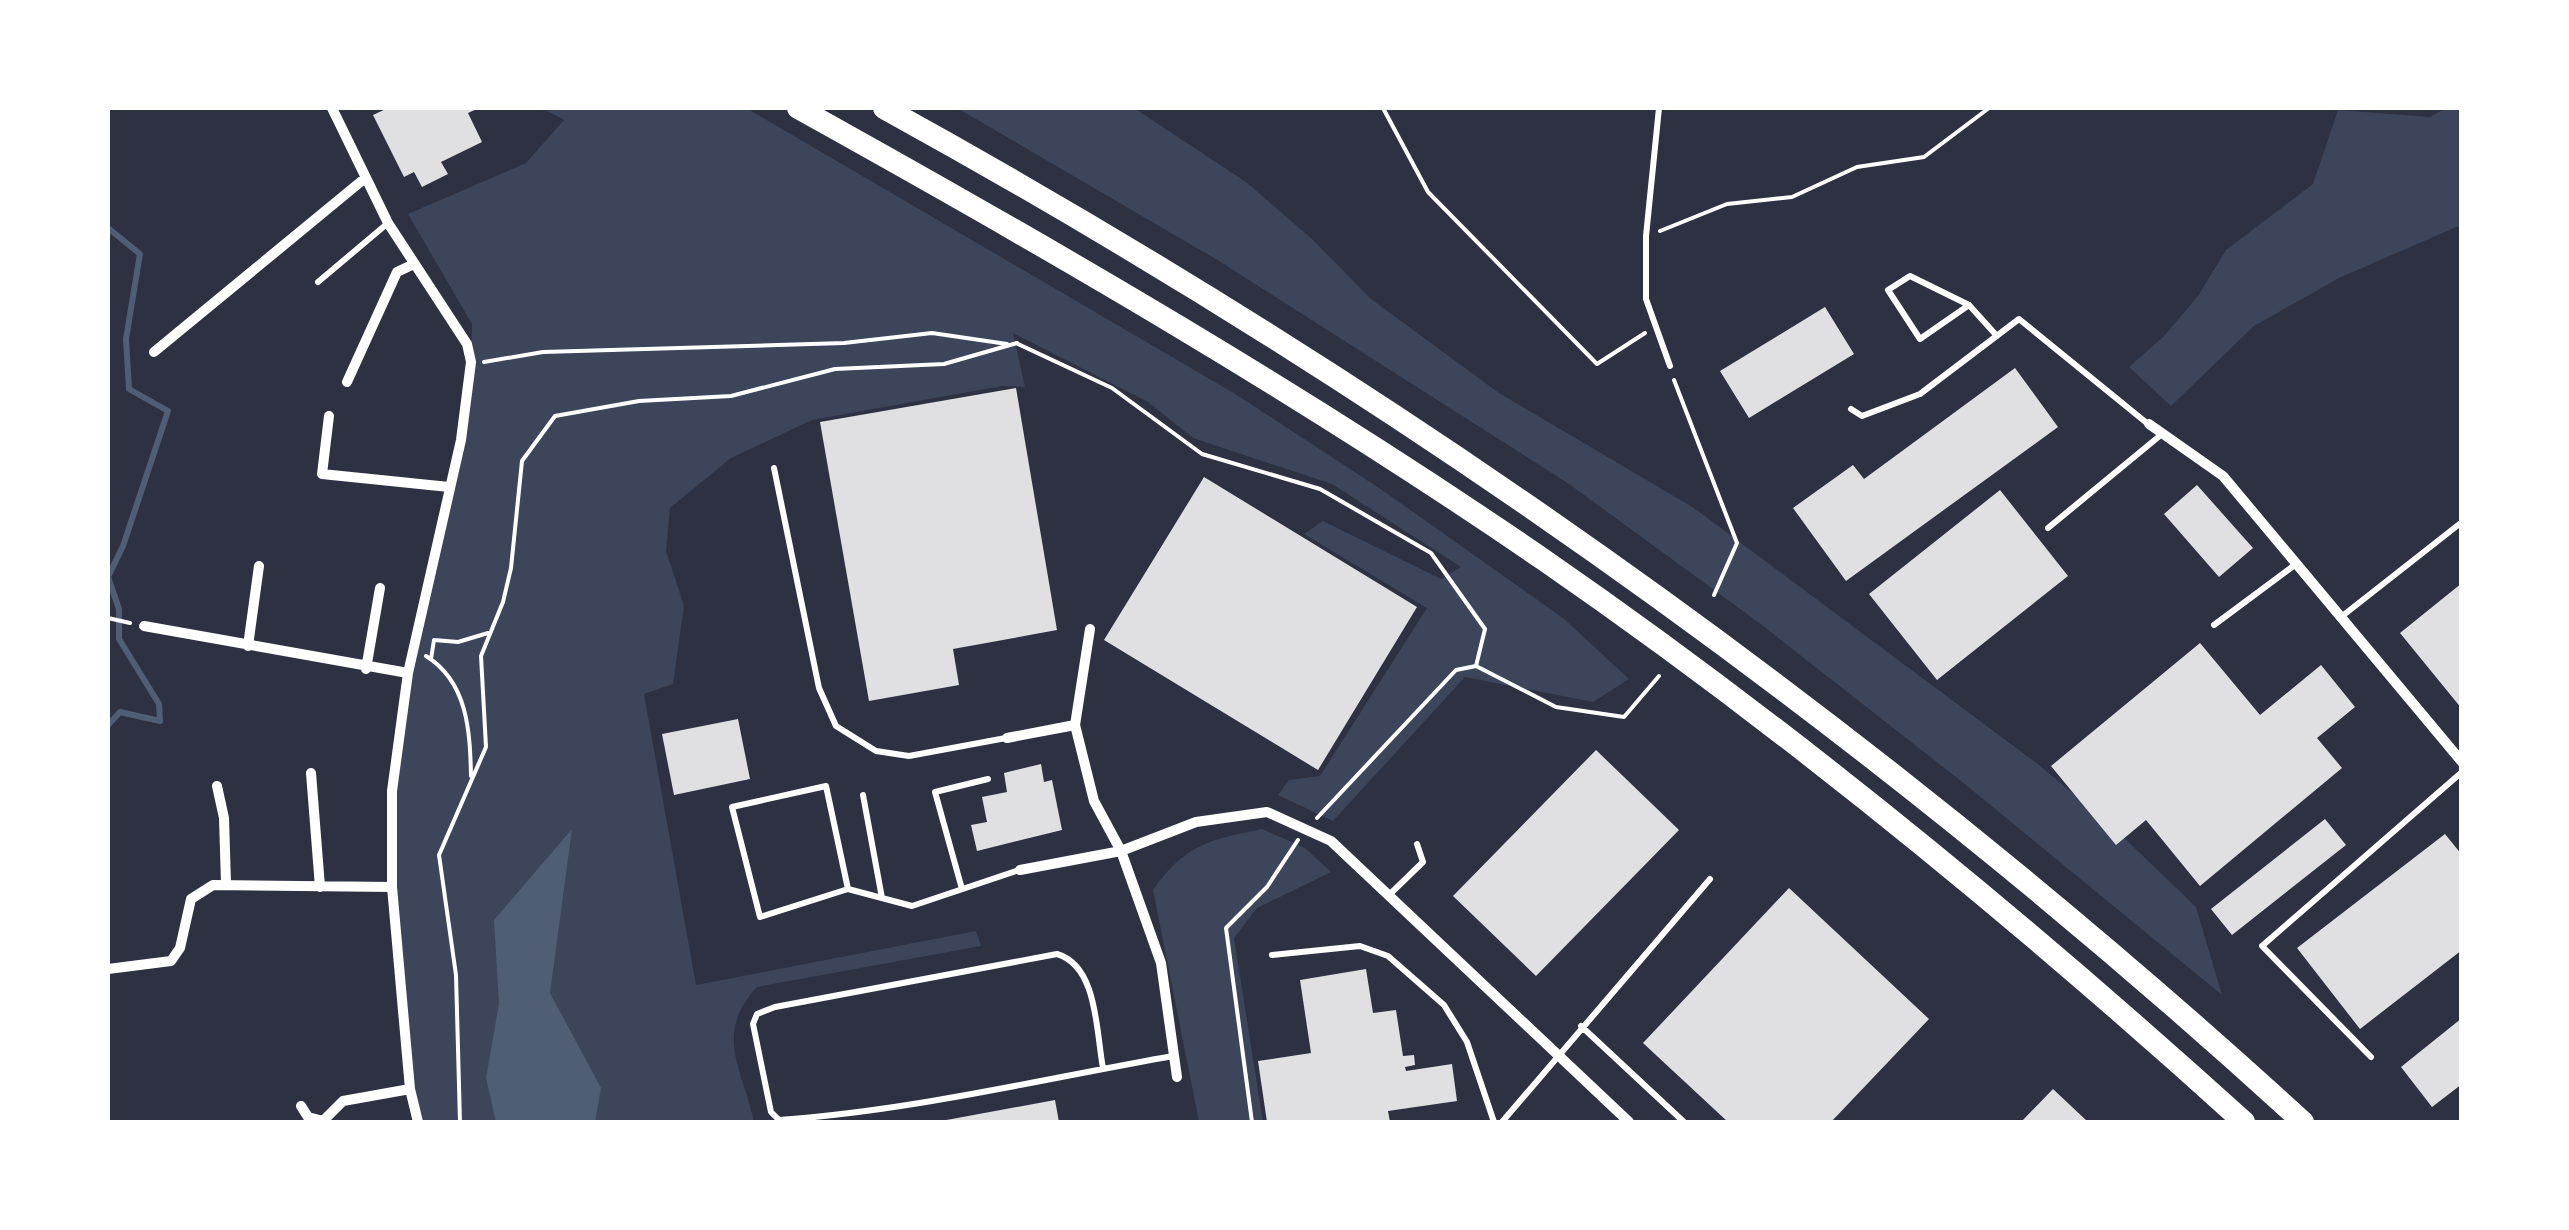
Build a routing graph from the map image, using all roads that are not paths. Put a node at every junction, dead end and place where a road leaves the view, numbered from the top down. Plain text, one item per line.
1 (332, 108) edge
2 (798, 108) edge
3 (884, 108) edge
4 (1659, 108) edge
5 (364, 179) junction
6 (388, 223) junction
7 (414, 264) junction
8 (318, 282) dead end
9 (1969, 305) junction
10 (1997, 336) junction
11 (154, 352) dead end
12 (1670, 366) road end
13 (347, 382) dead end
14 (1851, 408) dead end
15 (329, 416) dead end
16 (2149, 424) joint
17 (2162, 434) junction
18 (774, 468) dead end
19 (449, 486) junction
20 (2462, 522) edge
21 (2048, 528) dead end
22 (2296, 564) junction
23 (259, 566) dead end
24 (380, 588) dead end
25 (1090, 616) dead end
26 (2341, 617) junction
27 (138, 625) road end
28 (2214, 625) dead end
29 (1090, 629) joint
30 (248, 646) junction
31 (366, 669) junction
32 (408, 673) junction
33 (1074, 725) junction
34 (1007, 738) joint
35 (2462, 762) edge
36 (2462, 772) edge
37 (311, 773) dead end
38 (988, 779) dead end
39 (217, 786) dead end
40 (863, 795) dead end
41 (1418, 844) dead end
42 (1121, 851) junction
43 (1020, 870) joint
44 (1710, 879) dead end
45 (226, 883) junction
46 (320, 887) junction
47 (392, 888) junction
48 (848, 889) junction
49 (962, 889) junction
50 (1388, 896) junction
51 (882, 898) junction
52 (1272, 955) dead end
53 (108, 970) edge
54 (1581, 1026) junction
55 (1556, 1054) junction
56 (1174, 1056) junction
57 (2371, 1057) dead end
58 (1102, 1068) junction
59 (2191, 1074) junction
60 (1177, 1077) dead end
61 (410, 1089) junction
62 (301, 1106) dead end
63 (323, 1122) edge
64 (418, 1122) edge
65 (1494, 1122) edge
66 (1502, 1122) edge
67 (1629, 1122) edge
68 (1684, 1122) edge
69 (2231, 1122) edge
70 (2244, 1122) edge
71 (2304, 1122) edge

1 - 5 street
2 - 59 highway
3 - 71 highway
4 - 12 lane
5 - 6 street
5 - 11 street
6 - 7 street
6 - 8 lane
7 - 13 street
7 - 19 street
9 - 9 lane
9 - 10 lane
10 - 14 lane
10 - 16 lane
15 - 19 street
16 - 17 street
17 - 21 lane
17 - 22 street
18 - 34 lane
19 - 32 street
20 - 26 lane
22 - 26 street
22 - 28 lane
23 - 30 street
24 - 31 street
25 - 29 lane
26 - 35 street
27 - 30 street
29 - 33 street
30 - 31 street
31 - 32 street
32 - 47 street
33 - 34 street
33 - 42 street
36 - 57 lane
37 - 46 street
38 - 49 lane
39 - 45 street
40 - 51 lane
41 - 50 lane
42 - 43 street
42 - 50 street
42 - 56 street
43 - 49 lane
44 - 54 lane
45 - 46 street
45 - 53 street
46 - 47 street
47 - 61 street
48 - 48 lane
48 - 51 lane
49 - 51 lane
50 - 55 street
52 - 65 lane
54 - 55 lane
54 - 68 lane
55 - 66 lane
55 - 67 street
56 - 58 lane
56 - 60 street
58 - 58 lane
59 - 69 highway
59 - 70 highway
61 - 63 street
61 - 64 street
62 - 63 street

